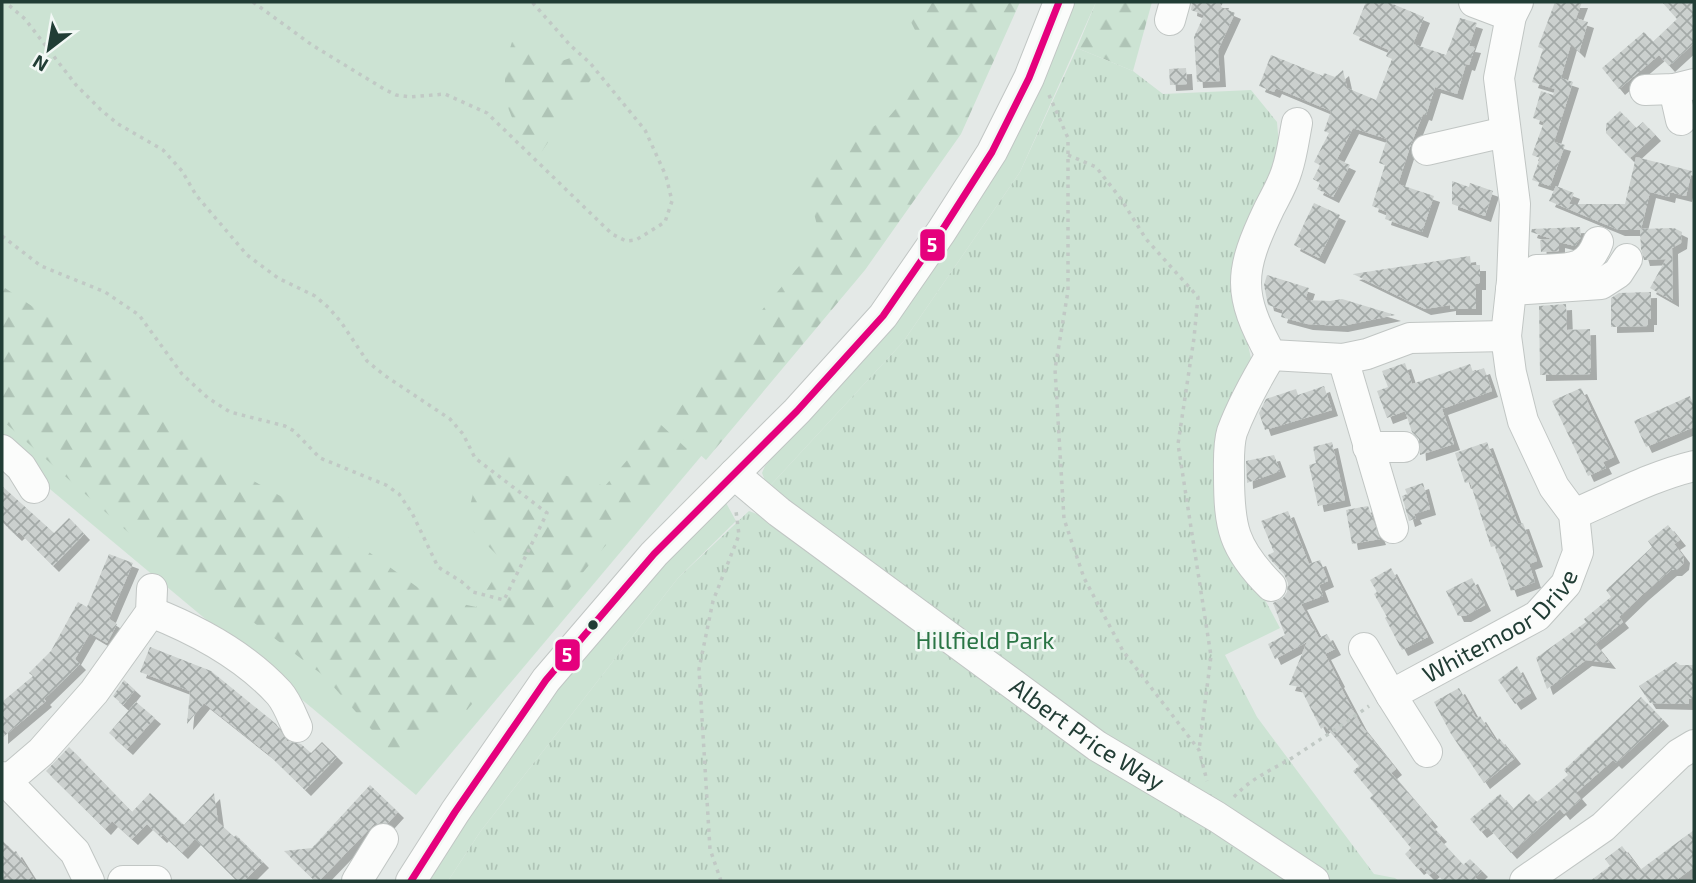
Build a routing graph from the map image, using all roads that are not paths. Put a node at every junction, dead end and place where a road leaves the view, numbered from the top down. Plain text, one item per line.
1 (1059, 2) edge
2 (1474, 2) edge
3 (1515, 9) edge
4 (1671, 88) edge
5 (1681, 120) dead end
6 (1297, 123) dead end
7 (1505, 132) junction
8 (1427, 150) dead end
9 (1598, 242) dead end
10 (1627, 259) dead end
11 (1512, 281) junction
12 (1506, 336) junction
13 (1343, 359) junction
14 (1263, 368) junction
15 (1368, 447) junction
16 (1404, 447) dead end
17 (2, 450) edge
18 (1694, 466) edge
19 (34, 488) dead end
20 (734, 489) junction
21 (1574, 514) junction
22 (1393, 528) dead end
23 (1271, 586) dead end
24 (1364, 648) dead end
25 (1391, 692) junction
26 (297, 727) dead end
27 (1694, 745) edge
28 (1427, 752) dead end
29 (4, 779) edge
30 (383, 839) dead end
31 (89, 881) edge
32 (123, 881) edge
33 (156, 881) edge
34 (357, 881) edge
35 (411, 881) edge
36 (1314, 881) edge
37 (1525, 881) edge

1 - 20 street
2 - 3 street
3 - 7 street
4 - 5 street
6 - 14 street
7 - 8 street
7 - 11 street
9 - 11 street
10 - 11 street
11 - 12 street
12 - 13 street
12 - 21 street
13 - 14 street
13 - 15 street
14 - 23 street
15 - 16 street
15 - 22 street
17 - 19 street
18 - 21 street
20 - 35 street
20 - 36 street, Albert Price Way
21 - 25 street, Whitemoor Drive
24 - 25 street, Whitemoor Drive
25 - 28 street, Whitemoor Drive
26 - 29 street
27 - 37 street
29 - 31 street
30 - 34 street
32 - 33 street

